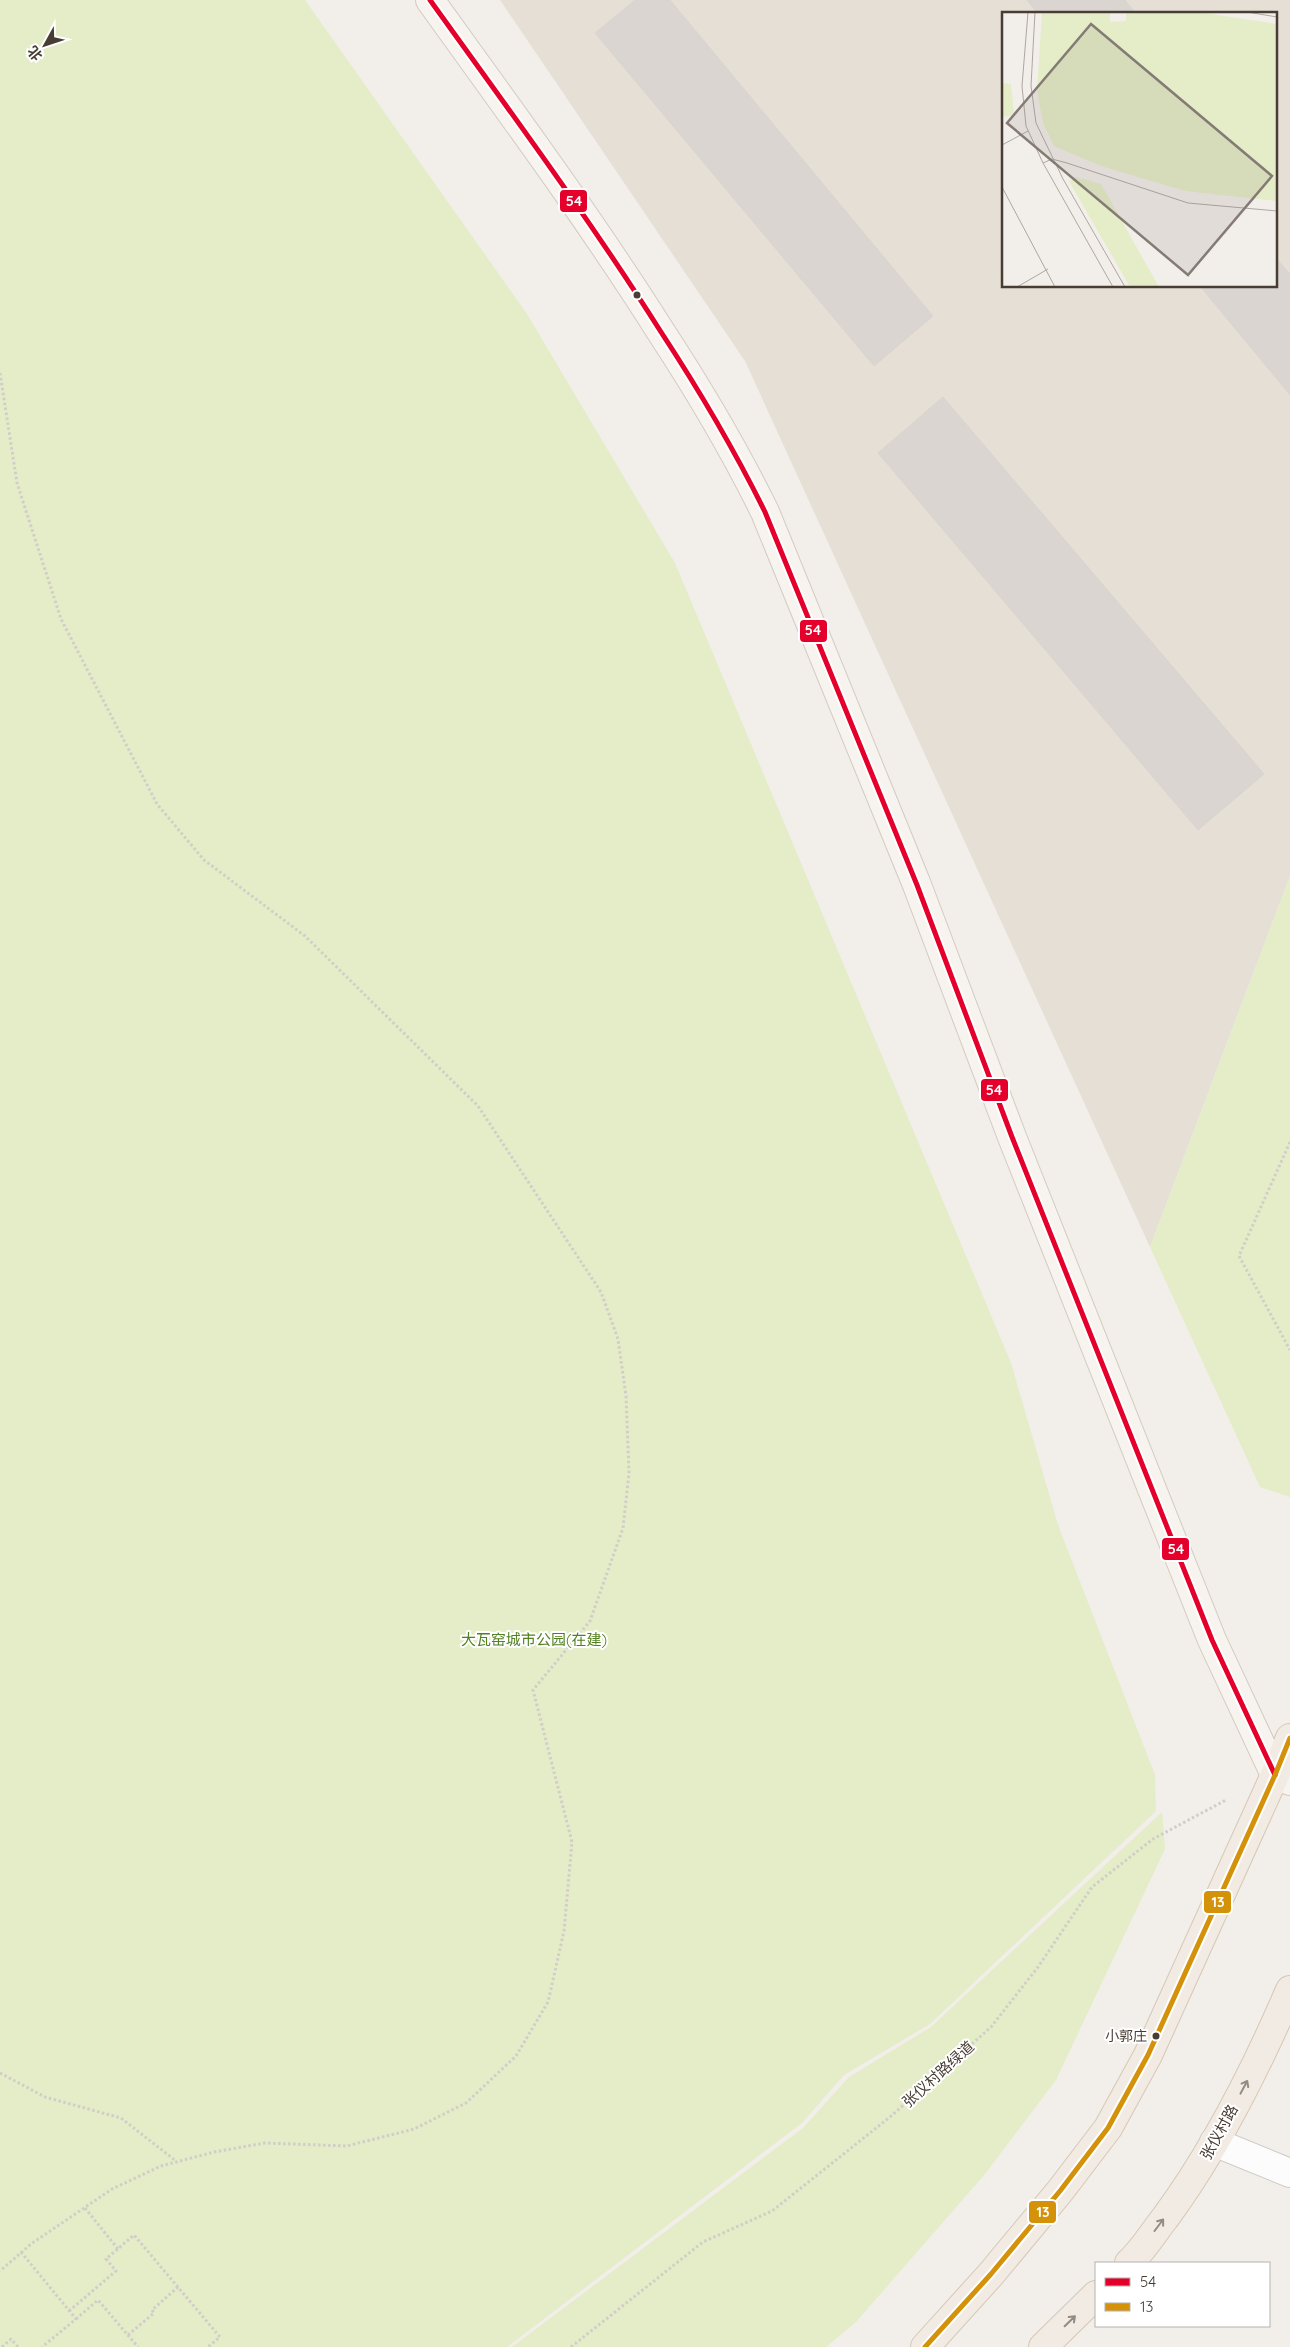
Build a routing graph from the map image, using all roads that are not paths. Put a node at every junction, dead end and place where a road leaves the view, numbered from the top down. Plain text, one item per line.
1 (430, 0) edge
2 (1290, 1738) edge
3 (1283, 1778) edge
4 (1290, 1990) edge
5 (1214, 2142) junction
6 (1290, 2173) edge
7 (1130, 2262) edge
8 (1095, 2296) edge
9 (925, 2347) edge
10 (1043, 2347) edge

1 - 3 street
2 - 3 main road
3 - 9 main road
5 -> 4 main road, 张仪村路
5 - 6 street
7 -> 5 main road, 张仪村路
10 -> 8 main road

